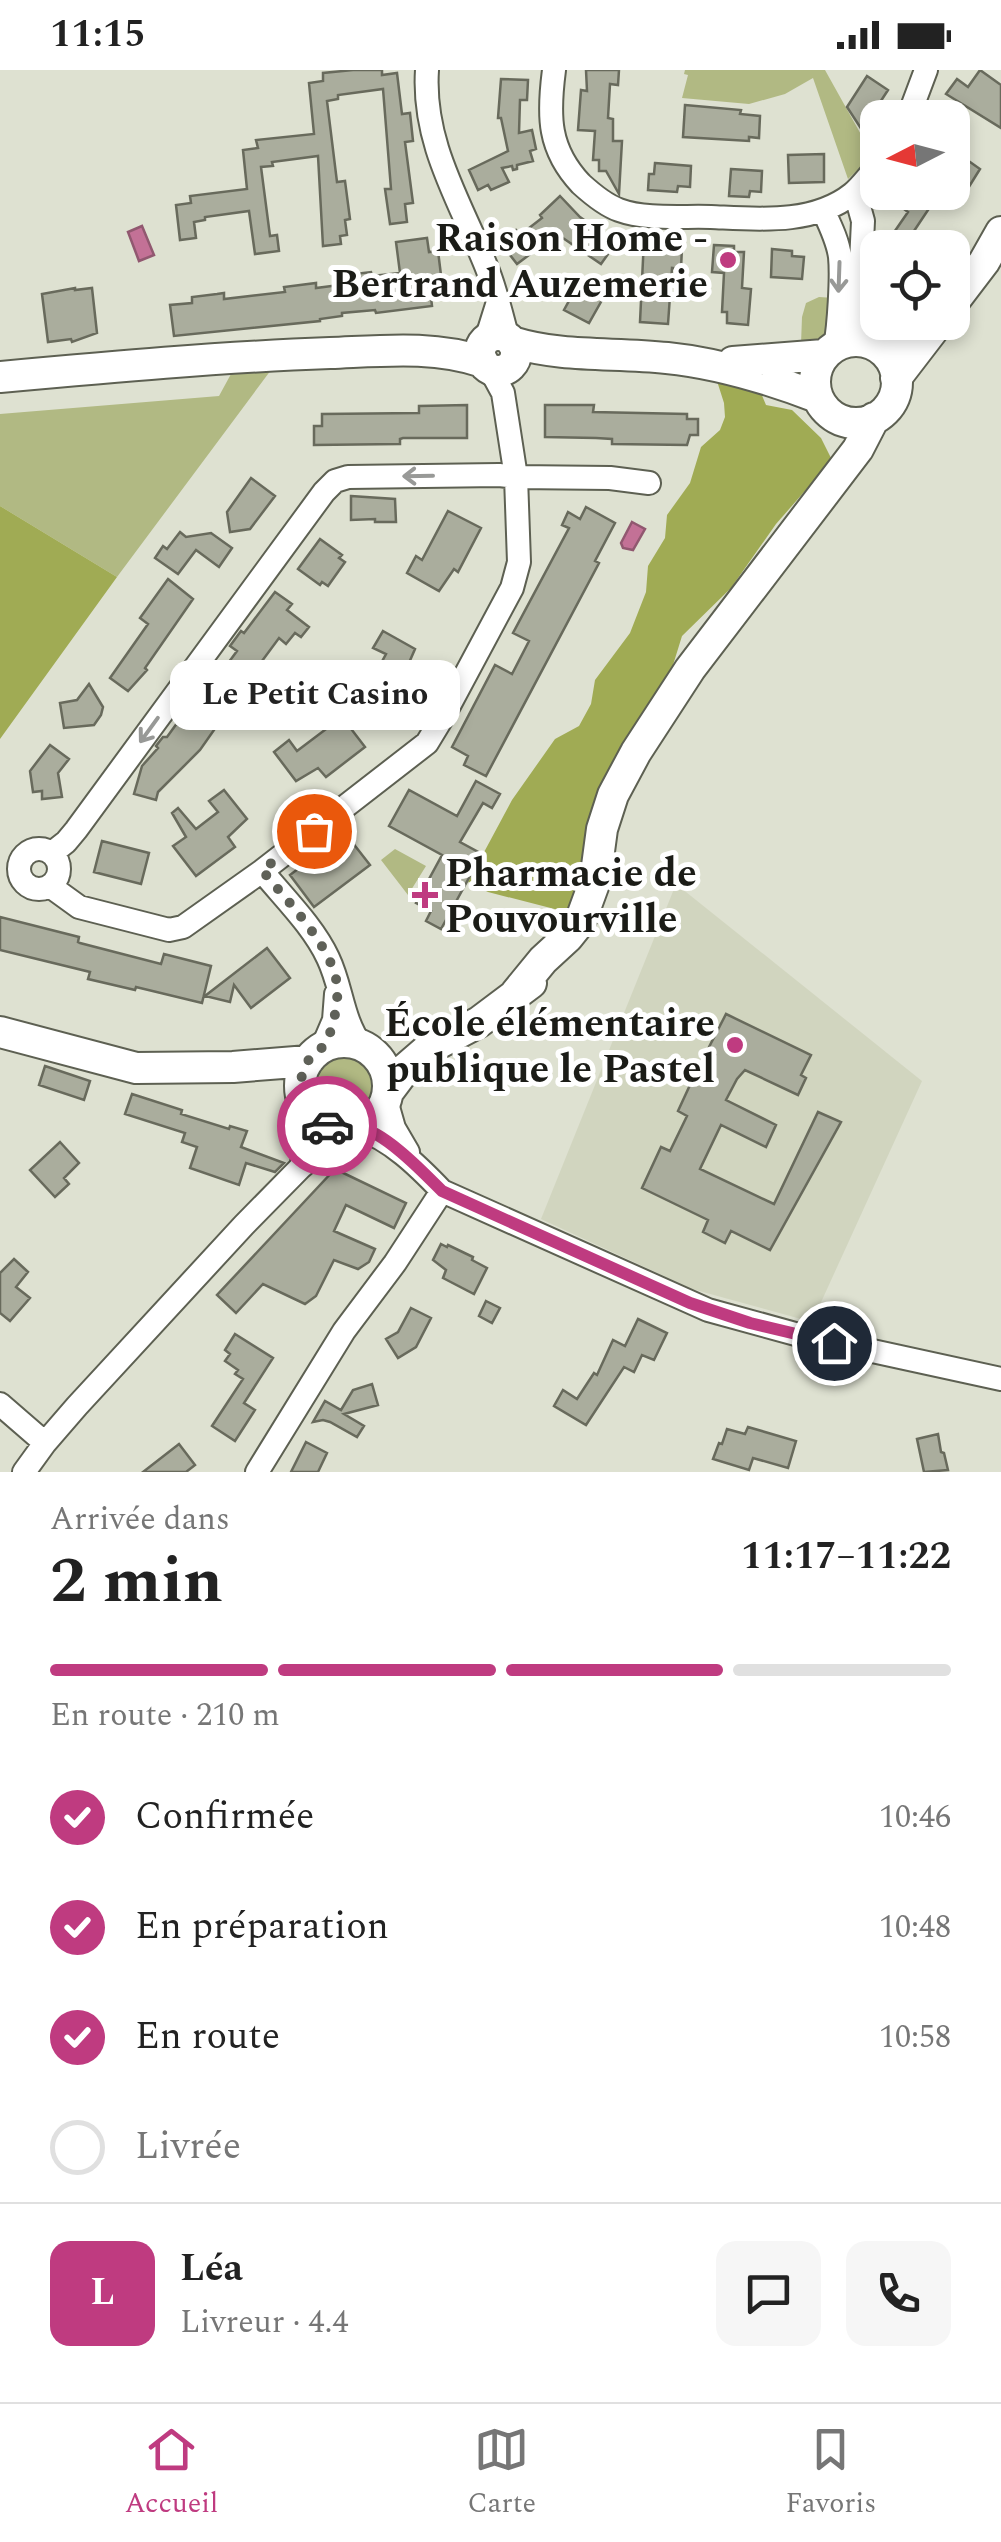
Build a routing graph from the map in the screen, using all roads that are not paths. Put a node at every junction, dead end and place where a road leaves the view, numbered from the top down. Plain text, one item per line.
1 (427, 70) edge
2 (554, 70) edge
3 (926, 70) edge
4 (915, 100) edge
5 (860, 186) edge
6 (855, 192) junction
7 (823, 210) junction
8 (1001, 228) edge
9 (970, 260) edge
10 (970, 280) edge
11 (879, 340) edge
12 (925, 340) edge
13 (850, 347) junction
14 (499, 357) junction
15 (715, 364) junction
16 (0, 377) edge
17 (896, 378) junction
18 (827, 407) junction
19 (874, 418) junction
20 (843, 468) junction
21 (516, 477) junction
22 (649, 483) dead end
23 (52, 853) junction
24 (262, 870) junction
25 (11, 882) edge
26 (50, 886) junction
27 (337, 986) junction
28 (0, 1032) edge
29 (365, 1048) junction
30 (428, 1049) junction
31 (315, 1054) junction
32 (233, 1067) junction
33 (387, 1096) junction
34 (304, 1102) junction
35 (351, 1129) junction
36 (416, 1164) junction
37 (301, 1166) junction
38 (442, 1191) junction
39 (1001, 1379) edge
40 (0, 1404) edge
41 (45, 1443) junction
42 (24, 1472) edge
43 (256, 1472) edge

1 - 14 street
2 - 7 street
3 - 4 street
5 - 6 street
6 - 7 street
6 - 13 street
7 -> 13 street
8 - 9 street
8 - 10 street
11 - 13 street
12 - 17 street
13 - 15 street
13 - 17 street
13 - 18 street
14 - 15 street
14 - 16 street
14 - 21 street
15 - 18 street
17 - 19 street
18 - 19 street
18 - 20 street
19 - 20 street
20 - 30 street
21 - 22 street
21 -> 23 street
21 - 24 street
23 - 25 street
23 - 26 street
24 - 26 street
24 - 27 street
25 - 26 street
27 - 29 street
27 - 31 street
28 - 32 street
29 - 30 street
29 - 31 street
29 - 33 street
30 - 33 street
31 - 32 street
31 - 34 street
32 - 34 street
33 - 35 street
33 - 36 street
34 - 35 street
34 - 37 street
35 - 36 street
35 - 37 street
36 - 38 street
37 - 41 street
38 - 39 street
38 - 43 street
40 - 41 street
41 - 42 street

